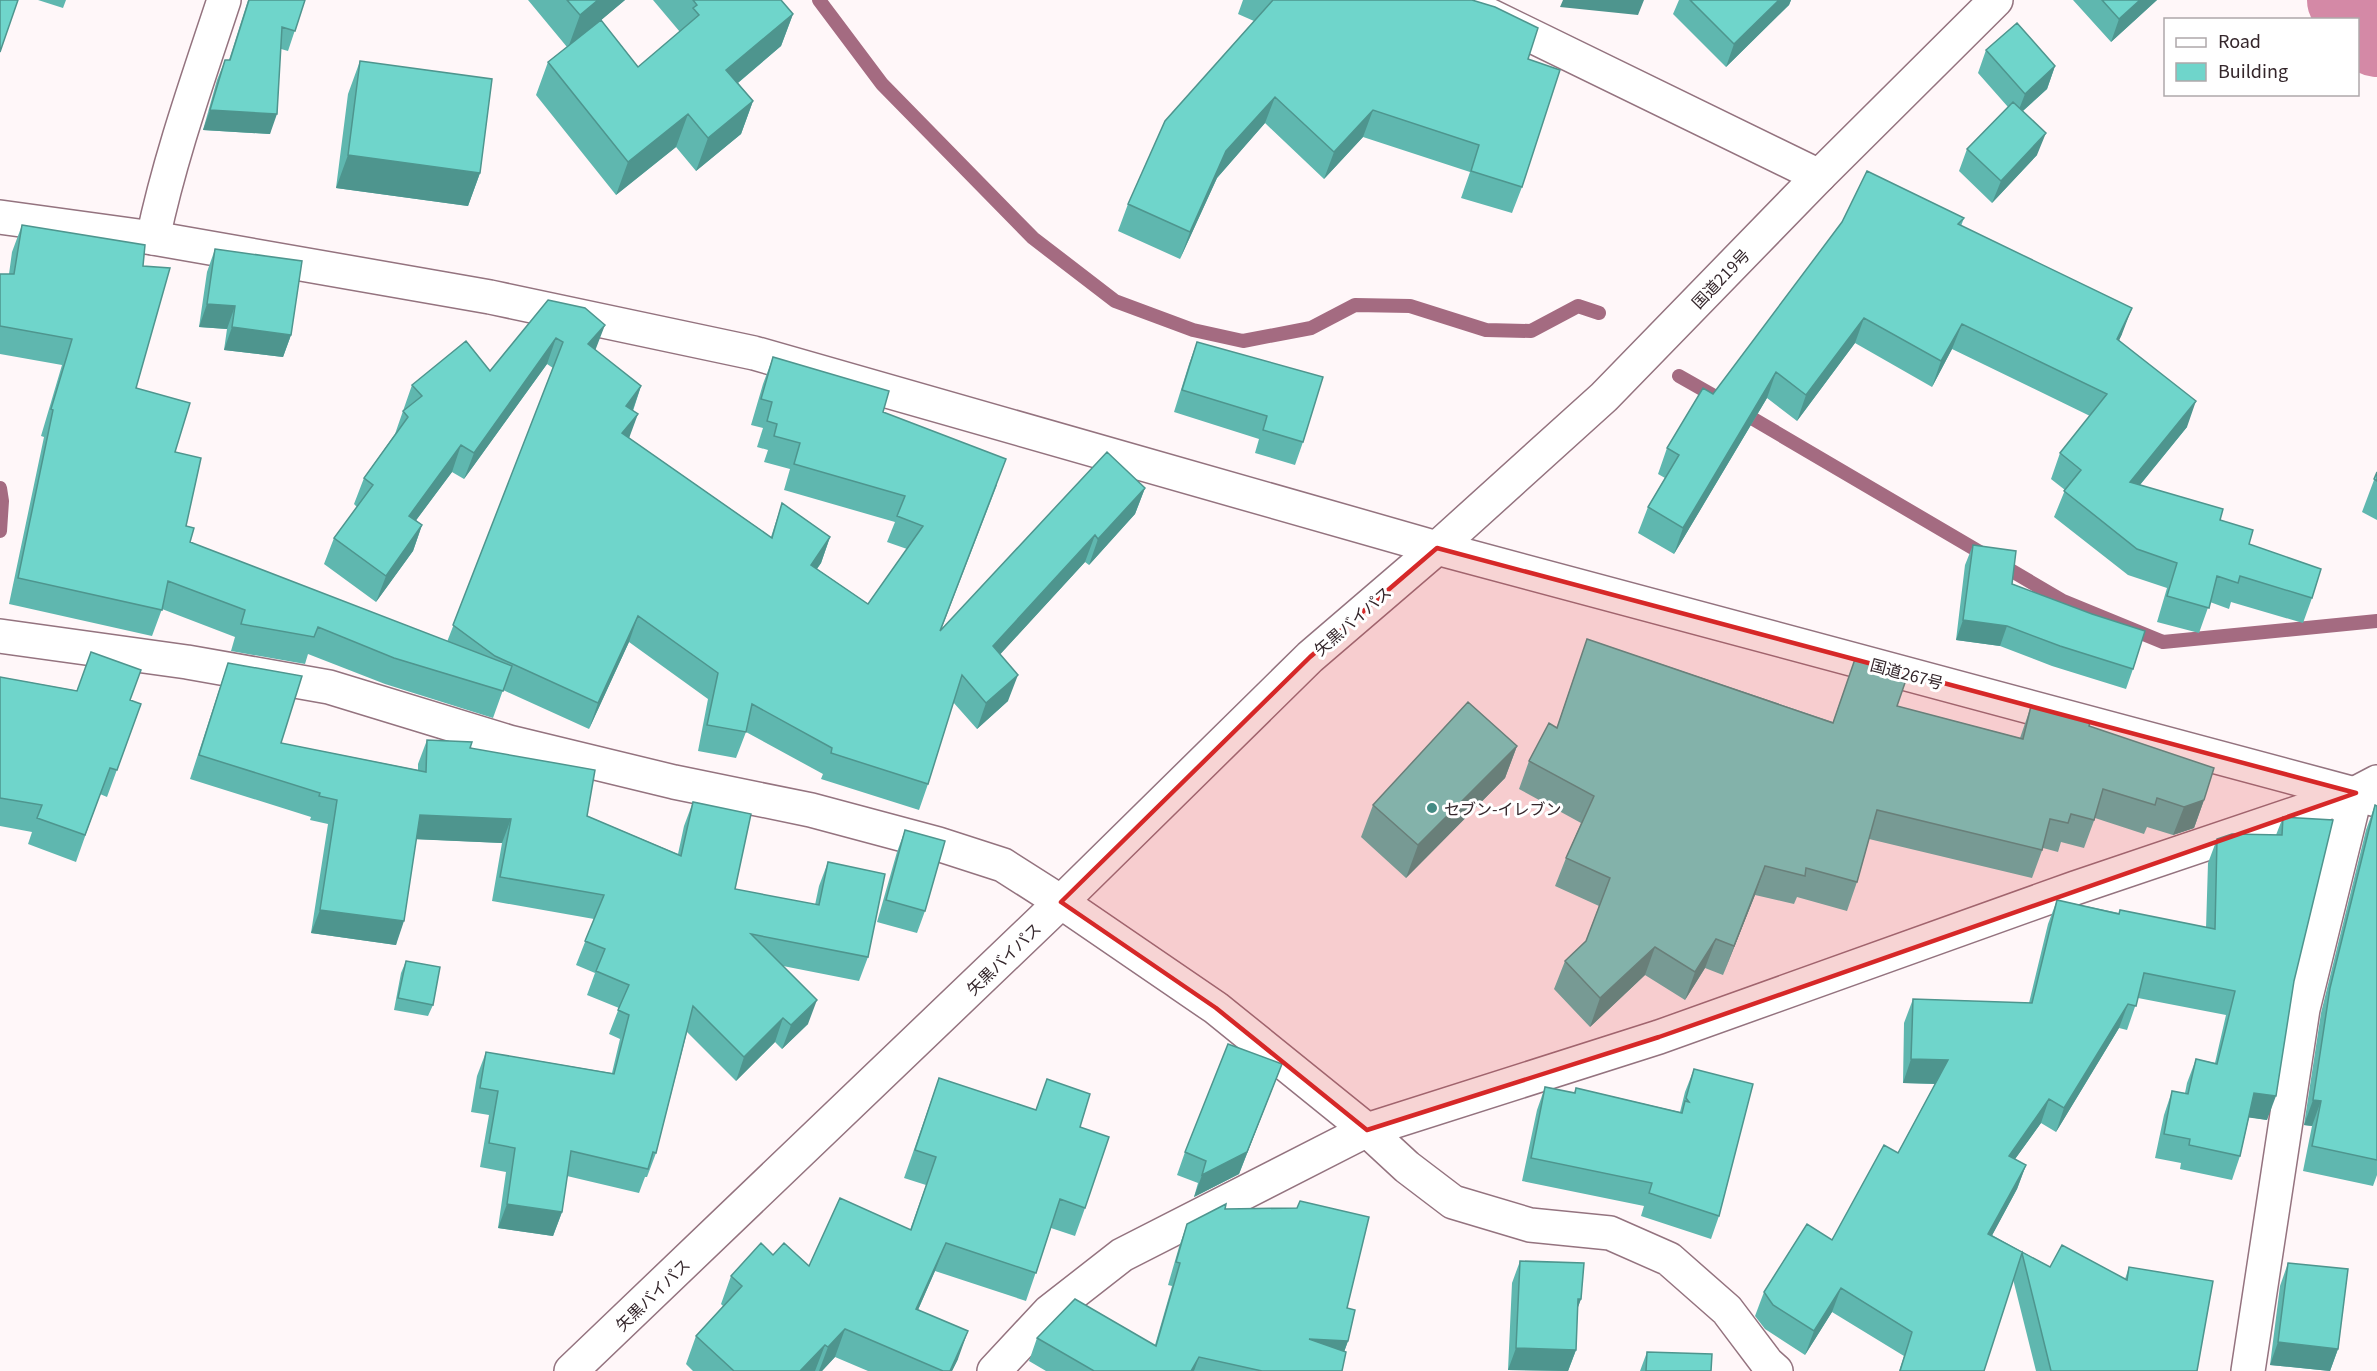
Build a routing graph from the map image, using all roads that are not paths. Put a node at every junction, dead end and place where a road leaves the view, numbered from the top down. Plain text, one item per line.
1 (224, 0) edge
2 (1458, 0) edge
3 (1996, 0) edge
4 (1819, 176) junction
5 (0, 218) edge
6 (153, 238) junction
7 (1437, 548) junction
8 (0, 636) edge
9 (2370, 792) edge
10 (1061, 902) junction
11 (1367, 1130) junction
12 (571, 1371) edge
13 (994, 1371) edge
14 (1776, 1371) edge
15 (2248, 1371) edge

1 - 6 main road
2 - 4 main road
3 - 4 main road, 国道219号
4 - 7 main road, 国道219号
5 - 6 main road, 国道267号
6 - 7 main road, 国道267号
7 - 9 main road, 国道267号
7 - 10 main road, 矢黒バイパス
8 - 10 main road
9 - 11 main road
9 - 15 main road
10 - 11 main road
10 - 12 main road, 矢黒バイパス
11 - 13 main road
11 - 14 main road

